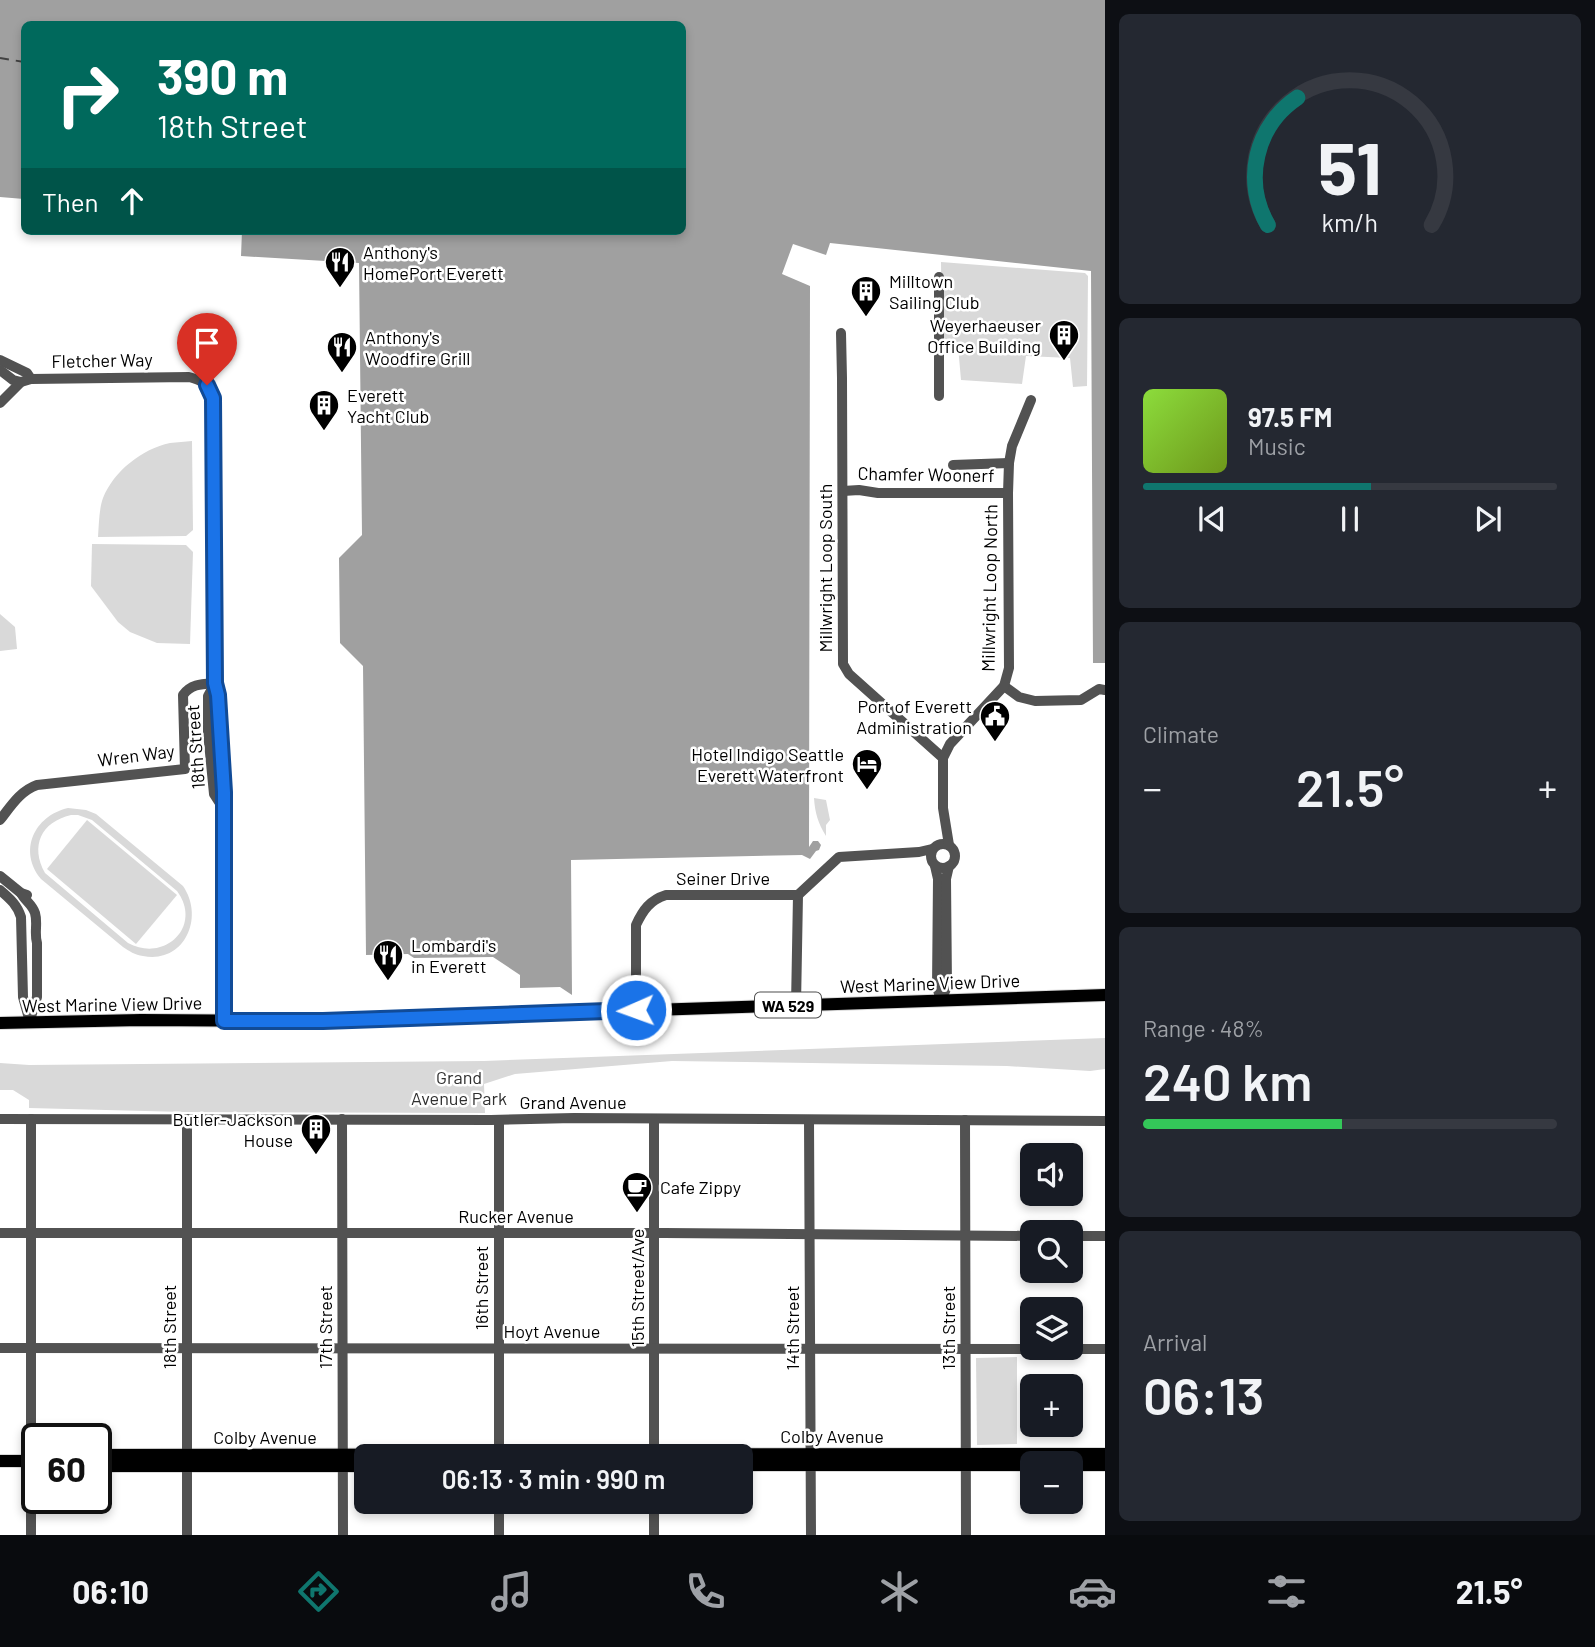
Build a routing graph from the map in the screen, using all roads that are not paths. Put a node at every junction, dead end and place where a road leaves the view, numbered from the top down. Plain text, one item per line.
1 (939, 277) dead end
2 (841, 333) dead end
3 (0, 360) edge
4 (0, 370) edge
5 (26, 380) junction
6 (939, 396) dead end
7 (1031, 400) dead end
8 (0, 403) edge
9 (1009, 463) junction
10 (953, 465) dead end
11 (843, 491) junction
12 (1008, 493) junction
13 (215, 683) junction
14 (1004, 686) junction
15 (1105, 690) edge
16 (943, 758) junction
17 (943, 808) junction
18 (0, 820) edge
19 (949, 845) junction
20 (934, 847) junction
21 (895, 854) junction
22 (933, 863) junction
23 (949, 866) junction
24 (0, 876) edge
25 (0, 890) edge
26 (798, 895) junction
27 (1105, 995) edge
28 (941, 1000) junction
29 (796, 1005) junction
30 (636, 1010) junction
31 (224, 1021) junction
32 (30, 1022) junction
33 (0, 1023) edge
34 (0, 1119) edge
35 (31, 1119) junction
36 (187, 1119) junction
37 (342, 1119) junction
38 (654, 1119) junction
39 (499, 1120) junction
40 (809, 1120) junction
41 (965, 1120) junction
42 (1105, 1121) edge
43 (0, 1233) edge
44 (187, 1233) junction
45 (343, 1233) junction
46 (499, 1233) junction
47 (654, 1233) junction
48 (30, 1234) junction
49 (809, 1234) junction
50 (965, 1235) junction
51 (1020, 1236) edge
52 (1083, 1236) edge
53 (1105, 1236) edge
54 (0, 1348) edge
55 (30, 1348) junction
56 (809, 1348) junction
57 (966, 1348) junction
58 (187, 1349) junction
59 (342, 1349) junction
60 (498, 1349) junction
61 (654, 1349) junction
62 (1105, 1349) edge
63 (33, 1423) edge
64 (499, 1444) edge
65 (654, 1444) edge
66 (1105, 1454) edge
67 (112, 1456) edge
68 (753, 1458) edge
69 (811, 1459) junction
70 (967, 1459) junction
71 (187, 1460) junction
72 (343, 1460) junction
73 (354, 1460) edge
74 (0, 1461) edge
75 (21, 1461) edge
76 (354, 1463) edge
77 (753, 1464) edge
78 (1020, 1464) edge
79 (112, 1465) edge
80 (1083, 1465) edge
81 (1105, 1465) edge
82 (32, 1514) edge
83 (499, 1514) edge
84 (654, 1514) edge
85 (31, 1535) edge
86 (187, 1535) edge
87 (343, 1535) edge
88 (499, 1535) edge
89 (654, 1535) edge
90 (811, 1535) edge
91 (966, 1535) edge

1 - 6 street
2 - 11 street, Millwright Loop South
3 - 5 street
4 - 5 street
5 - 8 street
5 - 13 street, Fletcher Way
7 - 9 street, Millwright Loop North
9 - 10 street
9 - 12 street, Millwright Loop North
11 - 12 street, Chamfer Woonerf
11 - 16 street, Millwright Loop South
12 - 14 street, Millwright Loop North
13 - 18 street, Wren Way
13 - 31 street, 18th Street
14 - 15 street
14 - 16 street, Millwright Loop North
16 - 17 street
17 - 19 street
17 - 20 street
19 - 20 street
19 - 23 street
20 - 21 street
20 - 22 street
21 - 22 street
21 - 26 street
22 - 23 street
22 - 28 street
23 - 28 street
24 - 32 street
25 - 32 street
26 - 29 street
26 - 30 street, Seiner Drive
27 - 28 main road, West Marine View Drive / WA 529
28 - 29 main road, West Marine View Drive / WA 529
29 - 30 main road, West Marine View Drive / WA 529
30 - 31 main road, West Marine View Drive / WA 529
31 - 32 main road, West Marine View Drive / WA 529
32 - 33 main road, West Marine View Drive / WA 529
34 - 35 street, Grand Avenue
35 - 36 street, Grand Avenue
35 - 48 street
36 - 37 street, Grand Avenue
36 - 44 street, 18th Street
37 - 39 street, Grand Avenue
37 - 45 street, 17th Street
38 - 39 street, Grand Avenue
38 - 40 street, Grand Avenue
38 - 47 street, 15th Street/Ave
39 - 46 street, 16th Street
40 - 41 street, Grand Avenue
40 - 49 street, 14th Street
41 - 42 street, Grand Avenue
41 - 50 street, 13th Street
43 - 48 street, Rucker Avenue
44 - 45 street, Rucker Avenue
44 - 48 street, Rucker Avenue
44 - 58 street, 18th Street
45 - 46 street, Rucker Avenue
45 - 59 street, 17th Street
46 - 47 street, Rucker Avenue
46 - 60 street, 16th Street
47 - 49 street, Rucker Avenue
47 - 61 street, 15th Street/Ave
48 - 55 street
49 - 50 street, Rucker Avenue
49 - 56 street, 14th Street
50 - 51 street, Rucker Avenue
50 - 57 street, 13th Street
52 - 53 street
54 - 55 street, Hoyt Avenue
55 - 58 street, Hoyt Avenue
55 - 63 street
56 - 57 street, Hoyt Avenue
56 - 61 street, Hoyt Avenue
56 - 69 street, 14th Street
57 - 62 street, Hoyt Avenue
57 - 70 street, 13th Street
58 - 59 street, Hoyt Avenue
58 - 71 street, 18th Street
59 - 60 street, Hoyt Avenue
59 - 72 street, 17th Street
60 - 61 street, Hoyt Avenue
60 - 64 street, 16th Street
61 - 65 street, 15th Street/Ave
66 - 70 main road, Colby Avenue
67 - 71 main road, Colby Avenue
68 - 69 main road, Colby Avenue
69 - 70 main road, Colby Avenue
69 - 77 main road, Colby Avenue
69 - 90 street, 14th Street
70 - 78 main road, Colby Avenue
70 - 91 street, 13th Street
71 - 72 main road, Colby Avenue
71 - 79 main road, Colby Avenue
71 - 86 street, 18th Street
72 - 73 main road, Colby Avenue
72 - 76 main road, Colby Avenue
72 - 87 street, 17th Street
74 - 75 main road
80 - 81 main road
82 - 85 street
83 - 88 street
84 - 89 street

